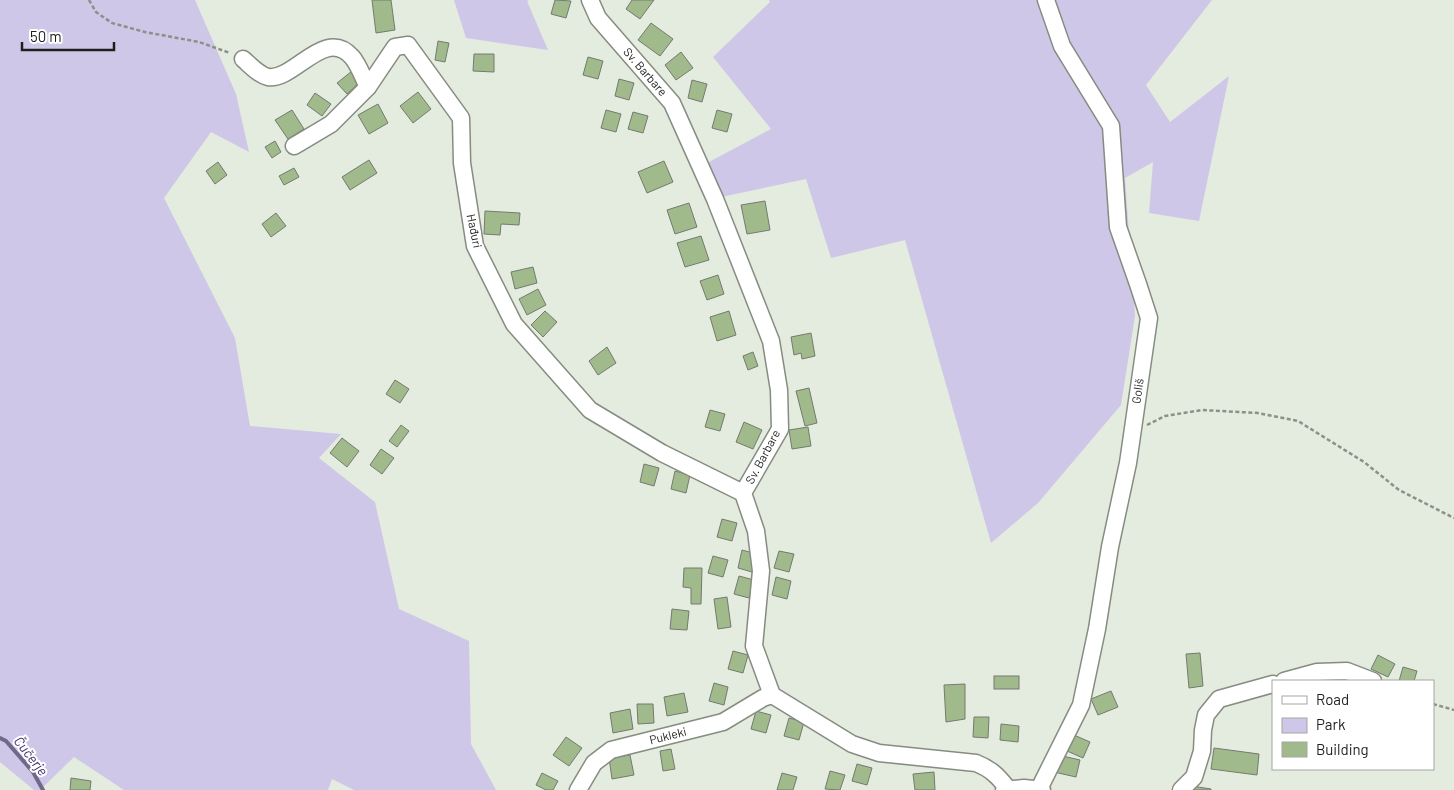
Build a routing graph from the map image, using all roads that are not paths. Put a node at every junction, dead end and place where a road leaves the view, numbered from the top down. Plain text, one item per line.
1 (590, 0) edge
2 (1046, 0) edge
3 (243, 59) road end
4 (368, 87) junction
5 (294, 146) dead end
6 (744, 493) junction
7 (1288, 680) edge
8 (1370, 680) edge
9 (1272, 684) edge
10 (772, 695) junction
11 (1006, 789) edge
12 (578, 790) edge
13 (1040, 790) edge
14 (1181, 790) edge

1 - 6 street, Sv. Barbare
2 - 13 street, Goliš
3 - 4 street
4 - 5 street, Hađuri
4 - 6 street, Hađuri
6 - 10 street, Sv. Barbare
7 - 8 street
9 - 14 street
10 - 11 street
10 - 12 street, Pukleki
11 - 13 street

